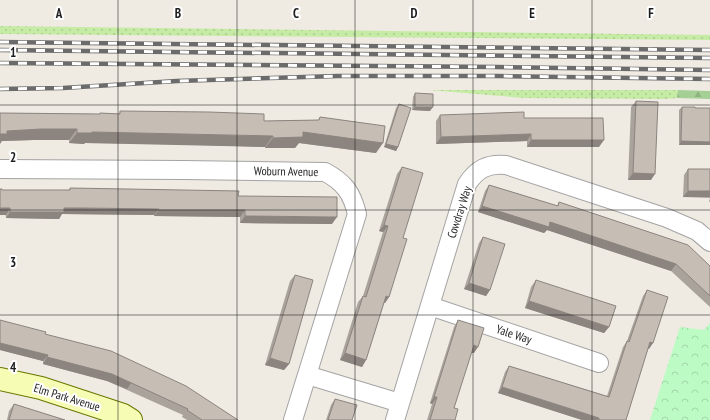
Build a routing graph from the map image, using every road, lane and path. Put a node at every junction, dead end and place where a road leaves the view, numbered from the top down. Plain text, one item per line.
1 (0, 169) edge
2 (710, 242) edge
3 (430, 306) junction
4 (599, 362) dead end
5 (307, 375) junction
6 (0, 379) edge
7 (400, 403) junction
8 (131, 420) edge
9 (293, 420) edge
10 (395, 420) edge

1 - 5 street, Woburn Avenue
2 - 3 street, Cowdray Way
3 - 4 street, Yale Way
3 - 7 street, Cowdray Way
5 - 7 street
5 - 9 street, Woburn Avenue
6 - 8 street, Elm Park Avenue
7 - 10 street, Cowdray Way

